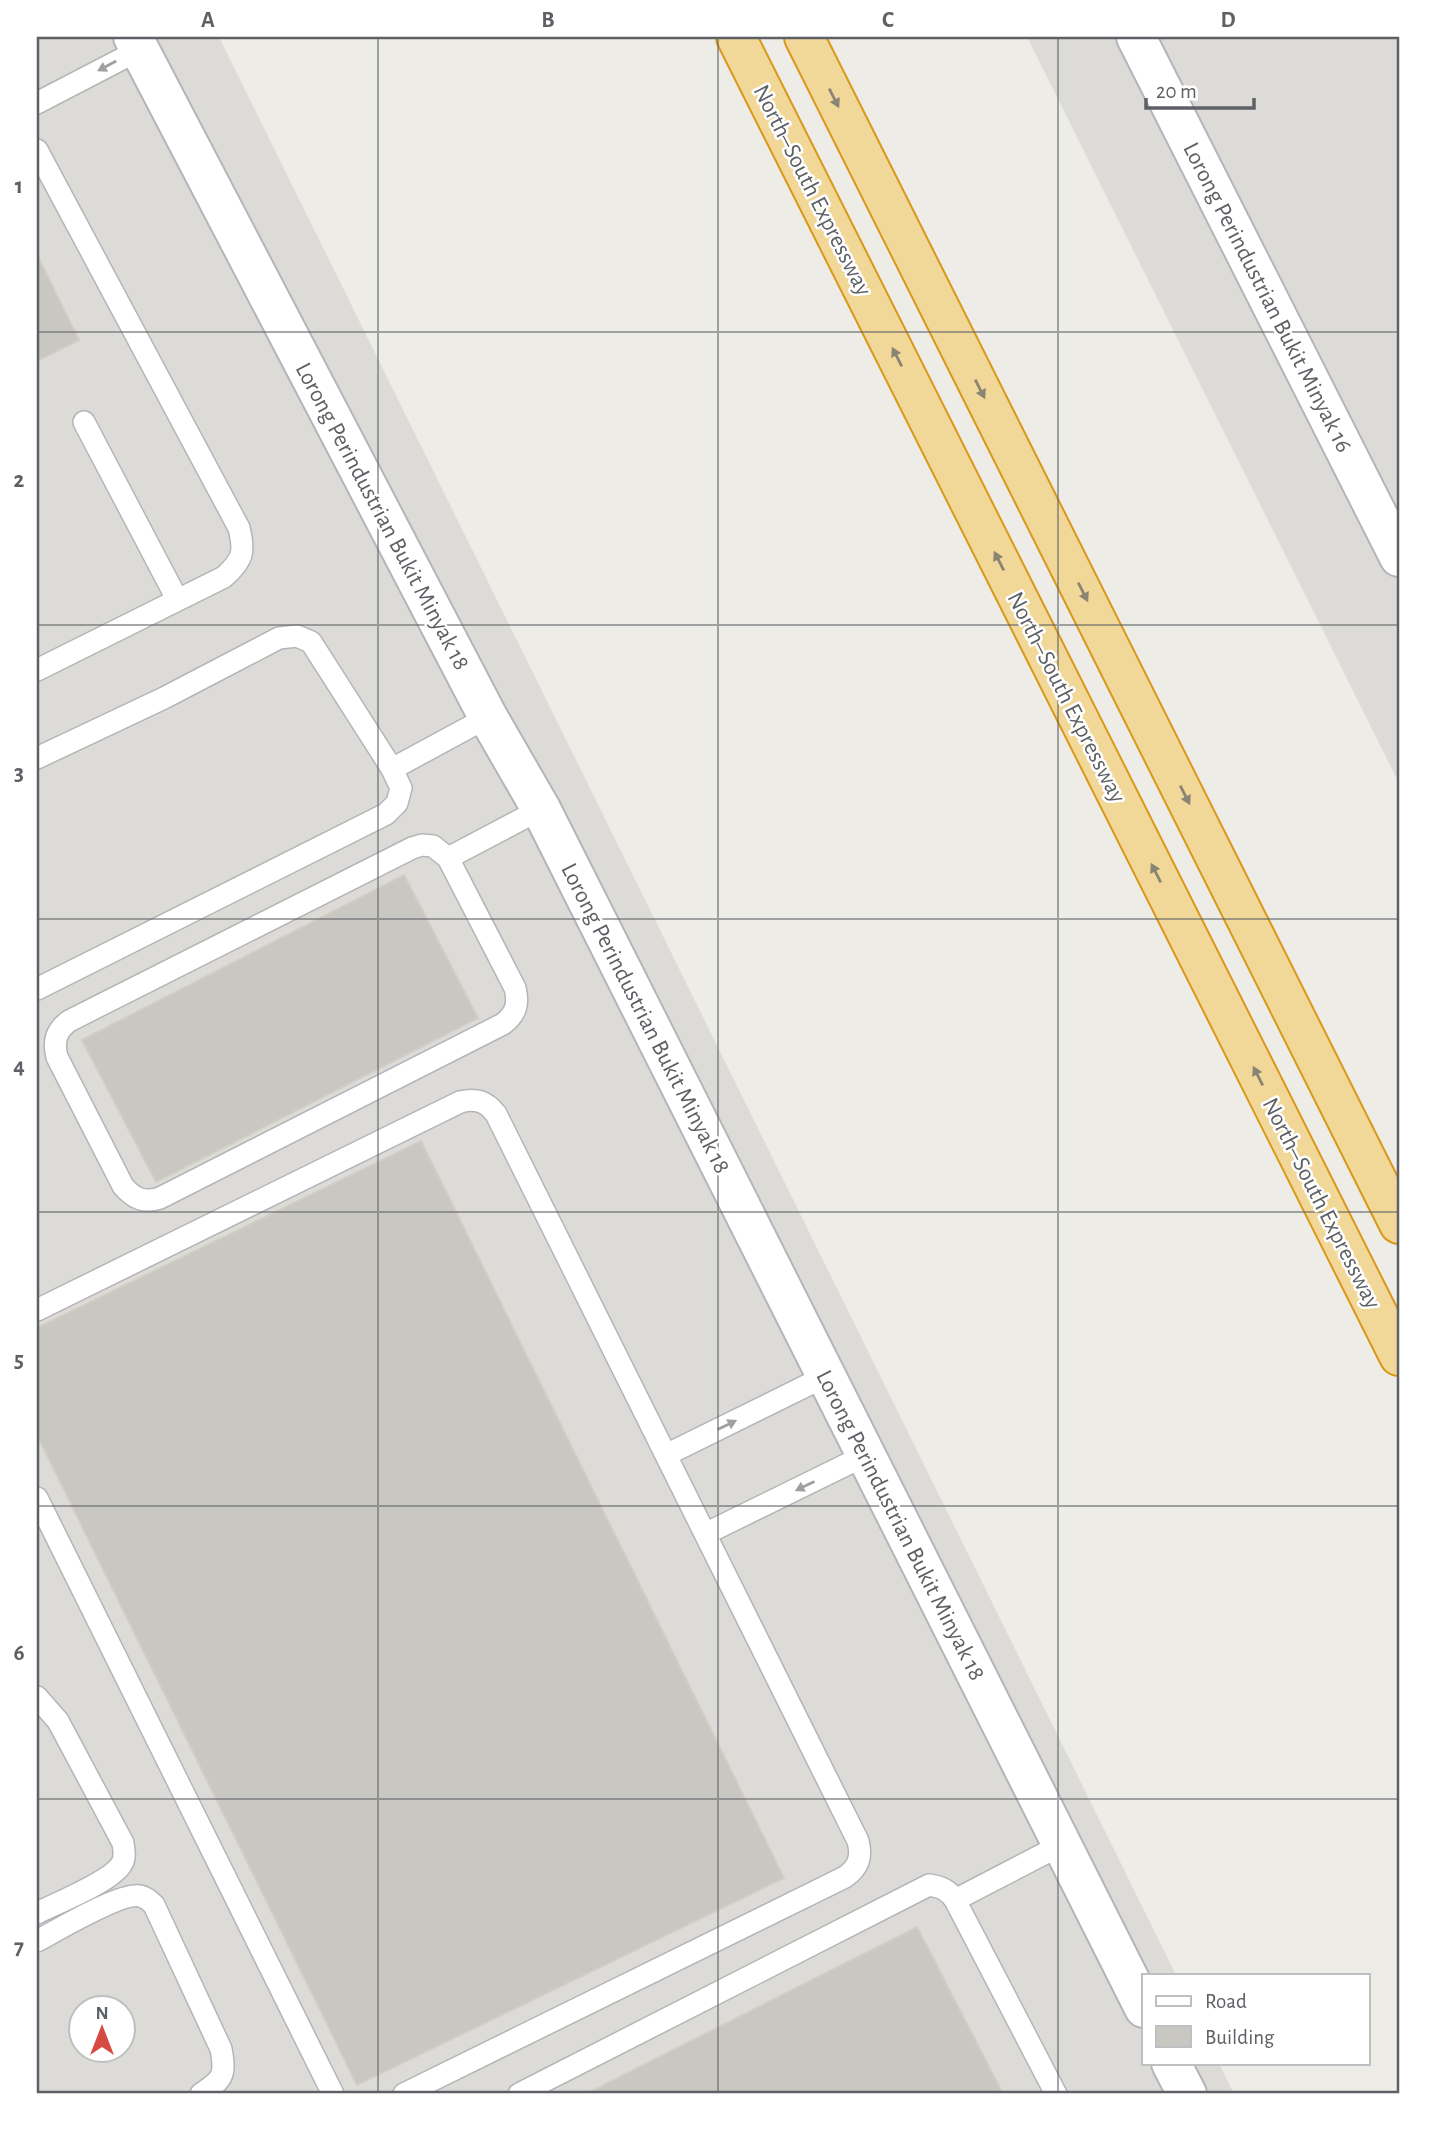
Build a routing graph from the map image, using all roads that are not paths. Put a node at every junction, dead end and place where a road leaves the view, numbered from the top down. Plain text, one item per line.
1 (736, 37) edge
2 (804, 37) edge
3 (1136, 37) edge
4 (136, 43) edge
5 (37, 103) edge
6 (37, 150) edge
7 (85, 422) dead end
8 (1399, 557) edge
9 (177, 599) junction
10 (37, 670) edge
11 (488, 717) junction
12 (37, 758) edge
13 (392, 769) junction
14 (541, 809) junction
15 (448, 858) junction
16 (37, 989) edge
17 (1399, 1224) edge
18 (37, 1310) edge
19 (1399, 1356) edge
20 (826, 1376) junction
21 (666, 1455) junction
22 (866, 1455) junction
23 (37, 1498) edge
24 (705, 1534) junction
25 (37, 1697) edge
26 (1061, 1845) junction
27 (956, 1900) junction
28 (37, 1913) edge
29 (37, 1941) edge
30 (1142, 2004) edge
31 (1172, 2064) edge
32 (201, 2094) edge
33 (333, 2094) edge
34 (404, 2094) edge
35 (519, 2094) edge
36 (1056, 2094) edge
37 (1187, 2094) edge

19 -> 1 highway, North–South Expressway
2 -> 17 highway
3 - 8 street, Lorong Perindustrian Bukit Minyak 16
4 -> 5 lane
4 - 11 street, Lorong Perindustrian Bukit Minyak 18
6 - 9 lane
7 - 9 lane
9 - 10 lane
11 - 13 lane
11 - 14 street, Lorong Perindustrian Bukit Minyak 18
12 - 13 lane
13 - 16 lane
14 - 15 lane
14 - 20 street, Lorong Perindustrian Bukit Minyak 18
15 - 15 lane
18 - 21 lane
21 -> 20 lane
20 - 22 street, Lorong Perindustrian Bukit Minyak 18
21 - 24 lane
22 -> 24 lane
22 - 26 street, Lorong Perindustrian Bukit Minyak 18
23 - 33 lane
24 - 34 lane
25 - 28 lane
26 - 27 lane
26 - 30 street, Lorong Perindustrian Bukit Minyak 18
27 - 35 lane
27 - 36 lane
29 - 32 lane
31 - 37 street

